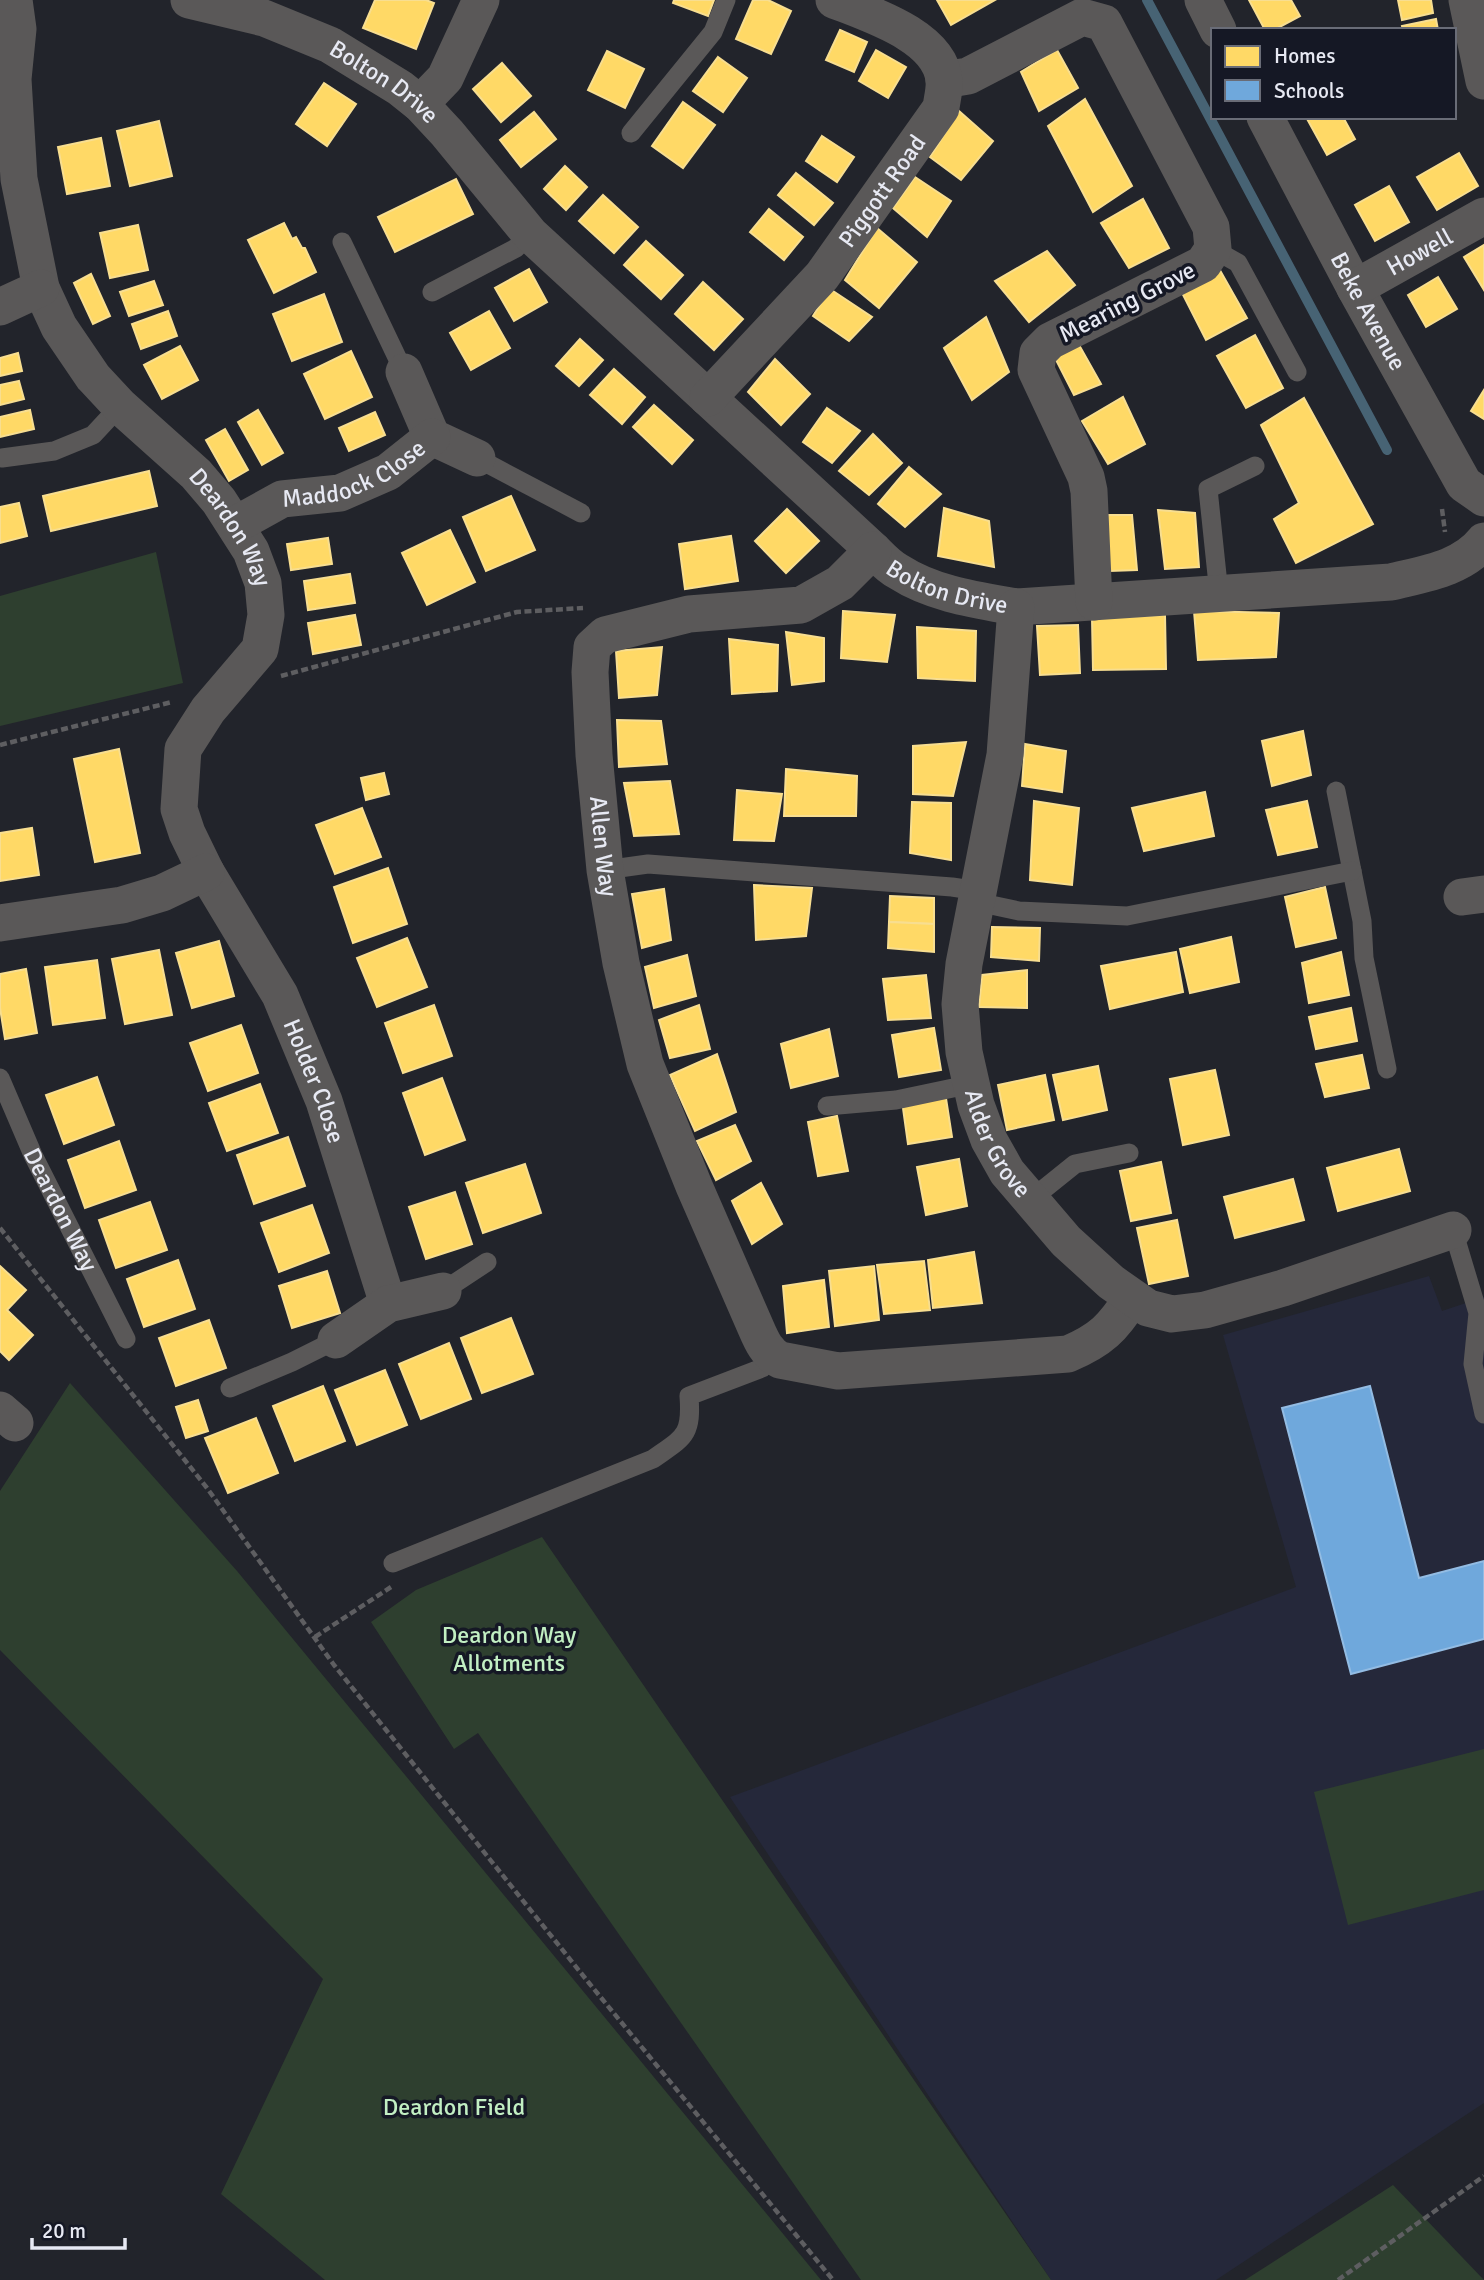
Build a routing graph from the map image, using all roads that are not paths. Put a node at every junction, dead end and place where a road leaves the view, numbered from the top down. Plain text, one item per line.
1 (14, 0) edge
2 (189, 0) edge
3 (481, 0) edge
4 (726, 0) edge
5 (834, 0) edge
6 (1203, 0) edge
7 (1467, 0) edge
8 (1218, 28) edge
9 (944, 80) junction
10 (1484, 81) edge
11 (420, 104) junction
12 (1266, 119) edge
13 (631, 134) dead end
14 (1484, 216) edge
15 (530, 234) junction
16 (342, 242) dead end
17 (1213, 248) junction
18 (41, 288) junction
19 (1355, 288) junction
20 (432, 292) dead end
21 (0, 307) edge
22 (404, 372) joint
23 (1297, 372) dead end
24 (708, 398) junction
25 (120, 406) junction
26 (432, 437) junction
27 (2, 458) dead end
28 (477, 458) joint
29 (1255, 466) dead end
30 (1484, 498) edge
31 (581, 513) dead end
32 (235, 524) junction
33 (1484, 541) edge
34 (873, 550) junction
35 (1219, 594) junction
36 (1094, 602) junction
37 (1016, 607) junction
38 (1336, 791) dead end
39 (605, 870) junction
40 (1352, 870) junction
41 (206, 872) junction
42 (978, 897) junction
43 (0, 923) edge
44 (1387, 1069) dead end
45 (0, 1078) edge
46 (972, 1084) junction
47 (827, 1106) dead end
48 (1129, 1153) dead end
49 (1029, 1201) junction
50 (1453, 1230) joint
51 (487, 1262) dead end
52 (443, 1291) joint
53 (1132, 1298) junction
54 (388, 1304) junction
55 (126, 1339) dead end
56 (336, 1340) joint
57 (764, 1342) junction
58 (230, 1388) dead end
59 (1484, 1414) edge
60 (393, 1563) dead end

1 - 18 street, Deardon Way
2 - 11 street, Bolton Drive
3 - 11 street
4 - 13 lane
5 - 9 street
6 - 8 street
7 - 10 street
9 - 17 street, Mearing Grove
9 - 24 street, Piggott Road
11 - 15 street, Bolton Drive
12 - 19 street, Beke Avenue
14 - 19 street, Howell
15 - 20 lane
15 - 24 street, Bolton Drive
16 - 22 lane
17 - 23 lane
17 - 36 street, Mearing Grove
18 - 21 street
18 - 25 street, Deardon Way
19 - 30 street, Beke Avenue
22 - 26 street, Maddock Close
24 - 34 street, Bolton Drive
25 - 27 lane
25 - 32 street, Deardon Way
26 - 28 street, Maddock Close
26 - 32 street, Maddock Close
28 - 31 lane
29 - 35 lane
32 - 41 street, Deardon Way
33 - 35 street, Bolton Drive
34 - 37 street, Bolton Drive
34 - 39 street, Allen Way
35 - 36 street, Bolton Drive
36 - 37 street, Bolton Drive
37 - 42 street, Alder Grove
38 - 40 lane
39 - 42 lane
39 - 57 street, Allen Way
40 - 42 lane
40 - 44 lane
41 - 43 street
41 - 54 street, Holder Close
42 - 46 street, Alder Grove
45 - 55 lane, Deardon Way
46 - 47 lane
46 - 49 street, Alder Grove
48 - 49 lane
49 - 53 street, Alder Grove
50 - 53 street, Alder Grove
50 - 59 lane
51 - 52 lane
52 - 54 street
53 - 57 street
54 - 56 street
56 - 58 lane
57 - 60 lane

